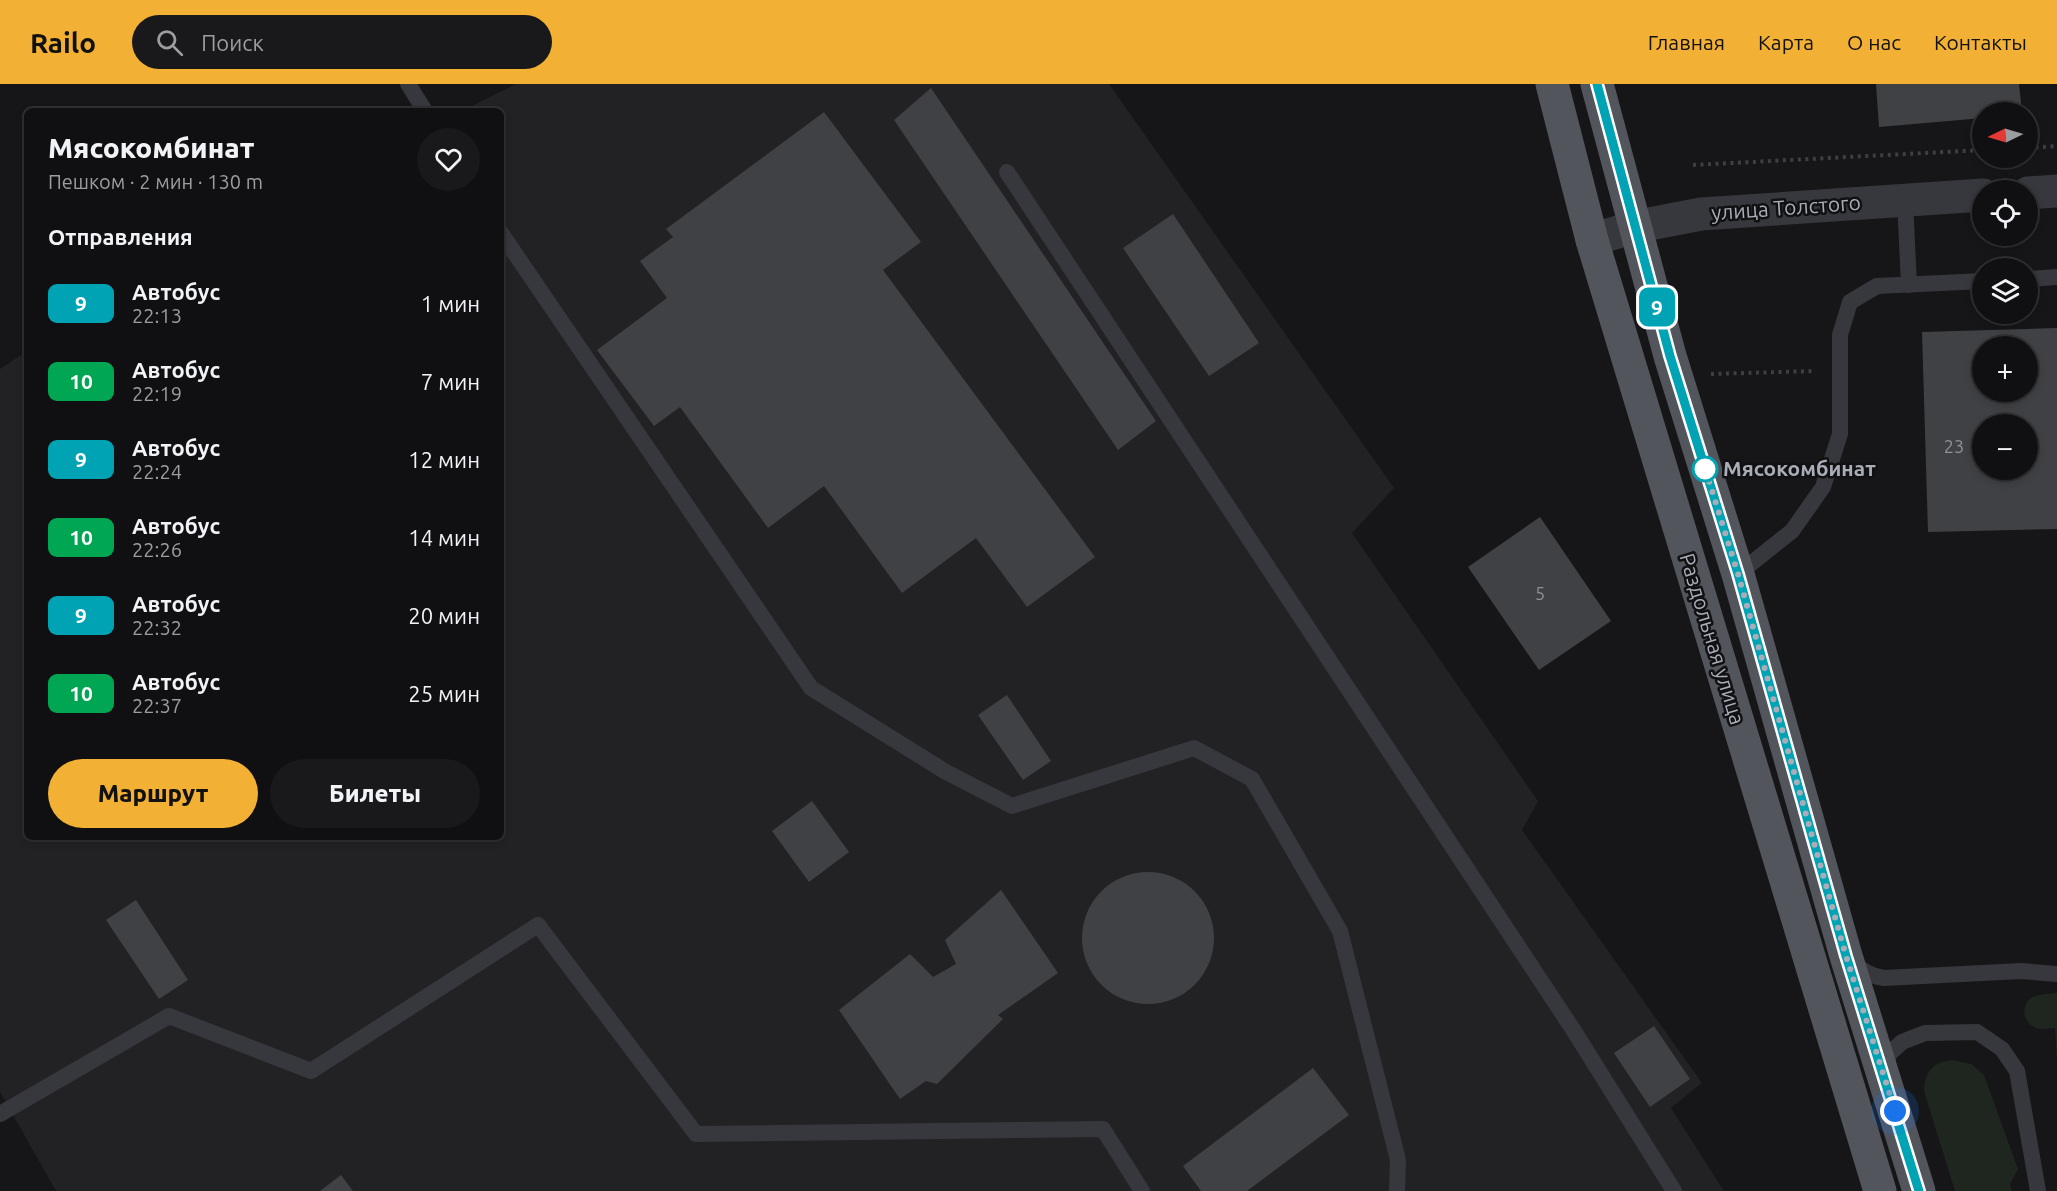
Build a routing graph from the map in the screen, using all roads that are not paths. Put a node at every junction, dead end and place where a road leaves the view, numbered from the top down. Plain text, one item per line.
1 (408, 84) edge
2 (1552, 84) edge
3 (1597, 84) edge
4 (423, 108) edge
5 (1007, 172) dead end
6 (2057, 191) edge
7 (2038, 192) edge
8 (1972, 196) edge
9 (1905, 201) junction
10 (1635, 227) junction
11 (504, 237) edge
12 (1592, 240) junction
13 (2057, 277) edge
14 (2038, 278) edge
15 (1972, 282) edge
16 (1910, 285) junction
17 (1738, 574) junction
18 (1846, 956) junction
19 (2057, 974) edge
20 (1882, 1071) junction
21 (0, 1114) edge
22 (1142, 1191) edge
23 (1397, 1191) edge
24 (1674, 1191) edge
25 (1880, 1191) edge
26 (1919, 1191) edge
27 (2038, 1191) edge

1 - 4 lane
2 - 12 main road, Раздольная улица
3 - 10 main road, Раздольная улица
5 - 24 lane
6 - 7 street
8 - 9 street, улица Толстого
9 - 10 street, улица Толстого
9 - 16 lane
10 - 12 street, улица Толстого
10 - 17 main road, Раздольная улица
11 - 23 lane
12 - 25 main road, Раздольная улица
13 - 14 lane
15 - 16 lane
16 - 17 lane
17 - 18 main road, Раздольная улица
18 - 19 lane
18 - 20 main road, Раздольная улица
20 - 26 main road, Раздольная улица
20 - 27 lane
21 - 22 lane

